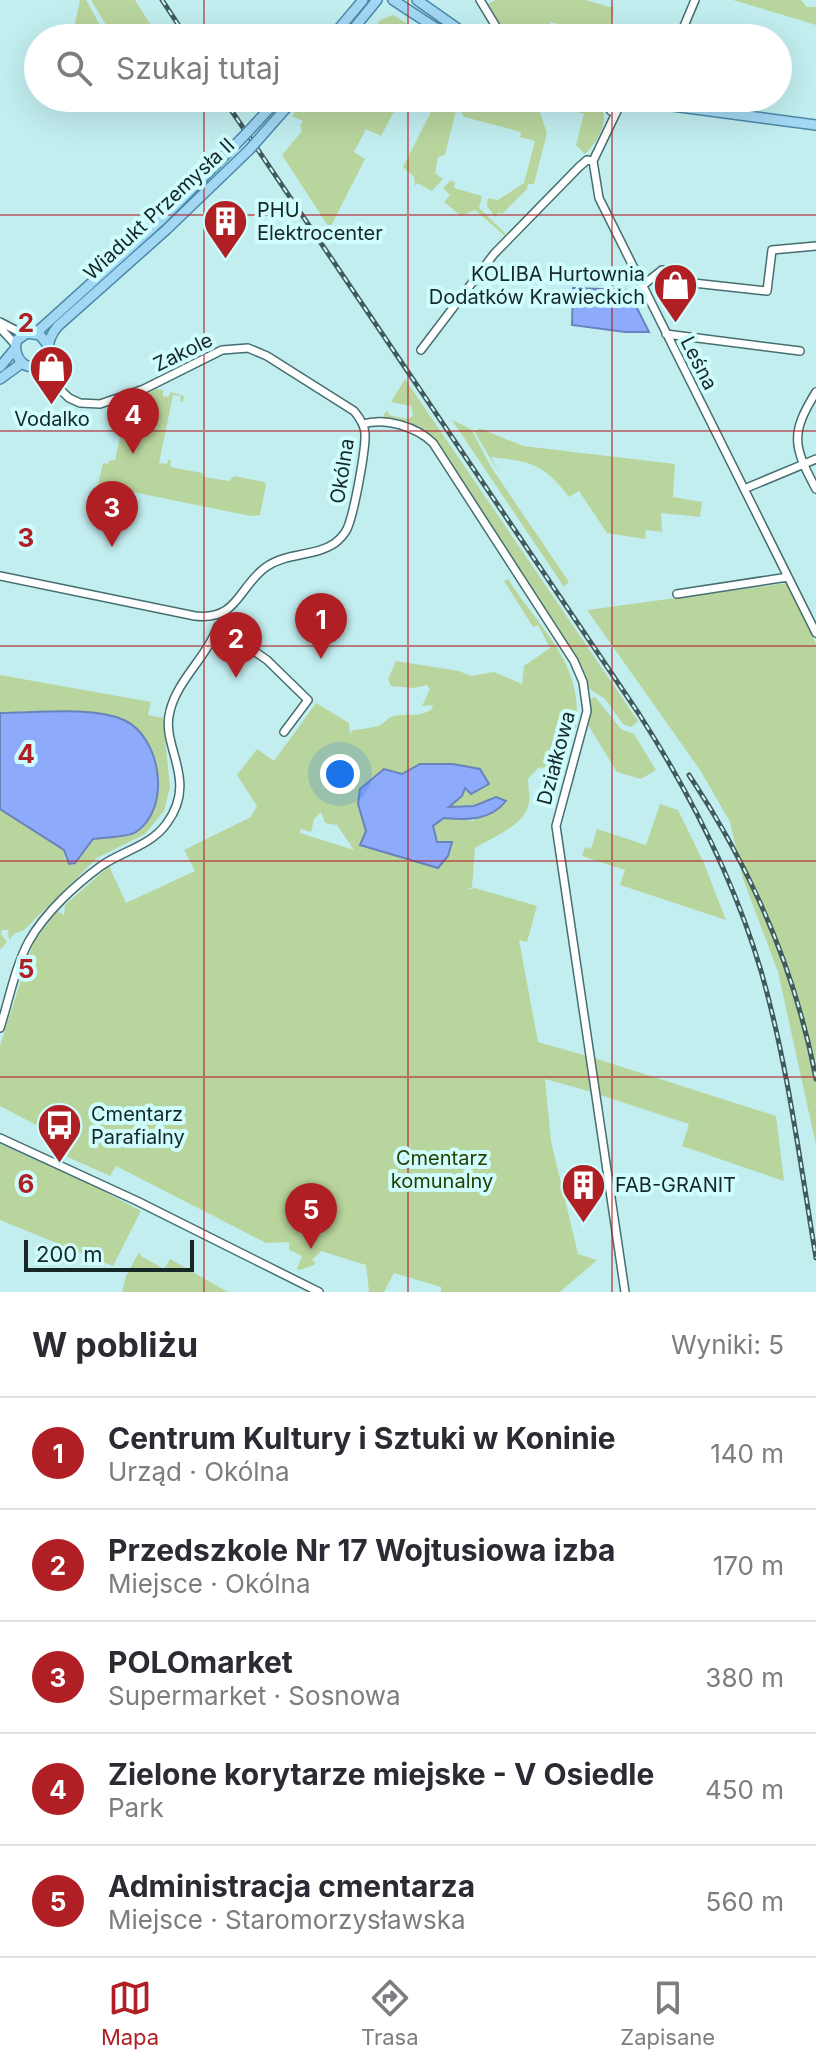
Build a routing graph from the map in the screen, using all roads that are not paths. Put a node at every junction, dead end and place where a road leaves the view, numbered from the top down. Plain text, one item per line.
1 (363, 0) edge
2 (377, 0) edge
3 (393, 0) edge
4 (417, 0) edge
5 (480, 0) edge
6 (695, 0) edge
7 (343, 24) edge
8 (357, 24) edge
9 (430, 24) edge
10 (451, 24) edge
11 (495, 24) edge
12 (685, 24) edge
13 (266, 112) edge
14 (283, 112) edge
15 (611, 112) edge
16 (616, 112) edge
17 (729, 112) edge
18 (816, 125) edge
19 (609, 126) junction
20 (593, 161) junction
21 (222, 168) junction
22 (163, 225) junction
23 (816, 246) edge
24 (642, 286) junction
25 (0, 325) edge
26 (36, 333) junction
27 (23, 334) junction
28 (666, 334) junction
29 (47, 344) junction
30 (15, 347) junction
31 (421, 350) dead end
32 (800, 351) dead end
33 (46, 358) junction
34 (27, 365) junction
35 (0, 367) edge
36 (0, 379) edge
37 (53, 381) junction
38 (816, 392) edge
39 (363, 424) junction
40 (816, 459) edge
41 (803, 465) junction
42 (744, 489) junction
43 (816, 489) edge
44 (0, 576) edge
45 (788, 577) junction
46 (677, 594) dead end
47 (217, 615) junction
48 (218, 626) junction
49 (816, 633) edge
50 (284, 732) dead end
51 (0, 1028) edge
52 (0, 1138) edge
53 (319, 1292) edge
54 (625, 1292) edge

1 - 7 main road
2 - 8 main road
3 - 9 main road
4 - 10 main road
5 - 11 street
6 - 12 street
13 - 21 main road, Wiadukt Przemysła II, bridge
14 - 21 main road, Wiadukt Przemysła II, bridge
15 - 19 street
16 - 19 street
17 - 18 main road
19 - 20 street
20 - 24 street, Leśna
20 - 31 street
21 - 22 main road, Wiadukt Przemysła II
22 - 26 main road, Wiadukt Przemysła II
22 - 29 main road, Wiadukt Przemysła II
23 - 24 street
24 - 28 street, Leśna
25 - 27 street
25 - 30 street
26 - 27 main road
26 - 29 main road
27 - 30 main road
28 - 32 street
28 - 42 street, Leśna
29 - 33 main road
30 - 34 main road
30 - 35 main road
33 - 34 main road
33 - 37 street
34 - 36 main road
34 - 37 street, Zakole
37 - 39 street, Zakole
38 - 41 street
39 - 47 street, Okólna
39 - 54 street, Działkowa
40 - 41 street
41 - 42 street
41 - 43 street
42 - 45 street, Leśna
44 - 47 street
45 - 46 street
45 - 49 street, Leśna
47 - 48 street
48 - 50 street
48 - 51 street
52 - 53 street

